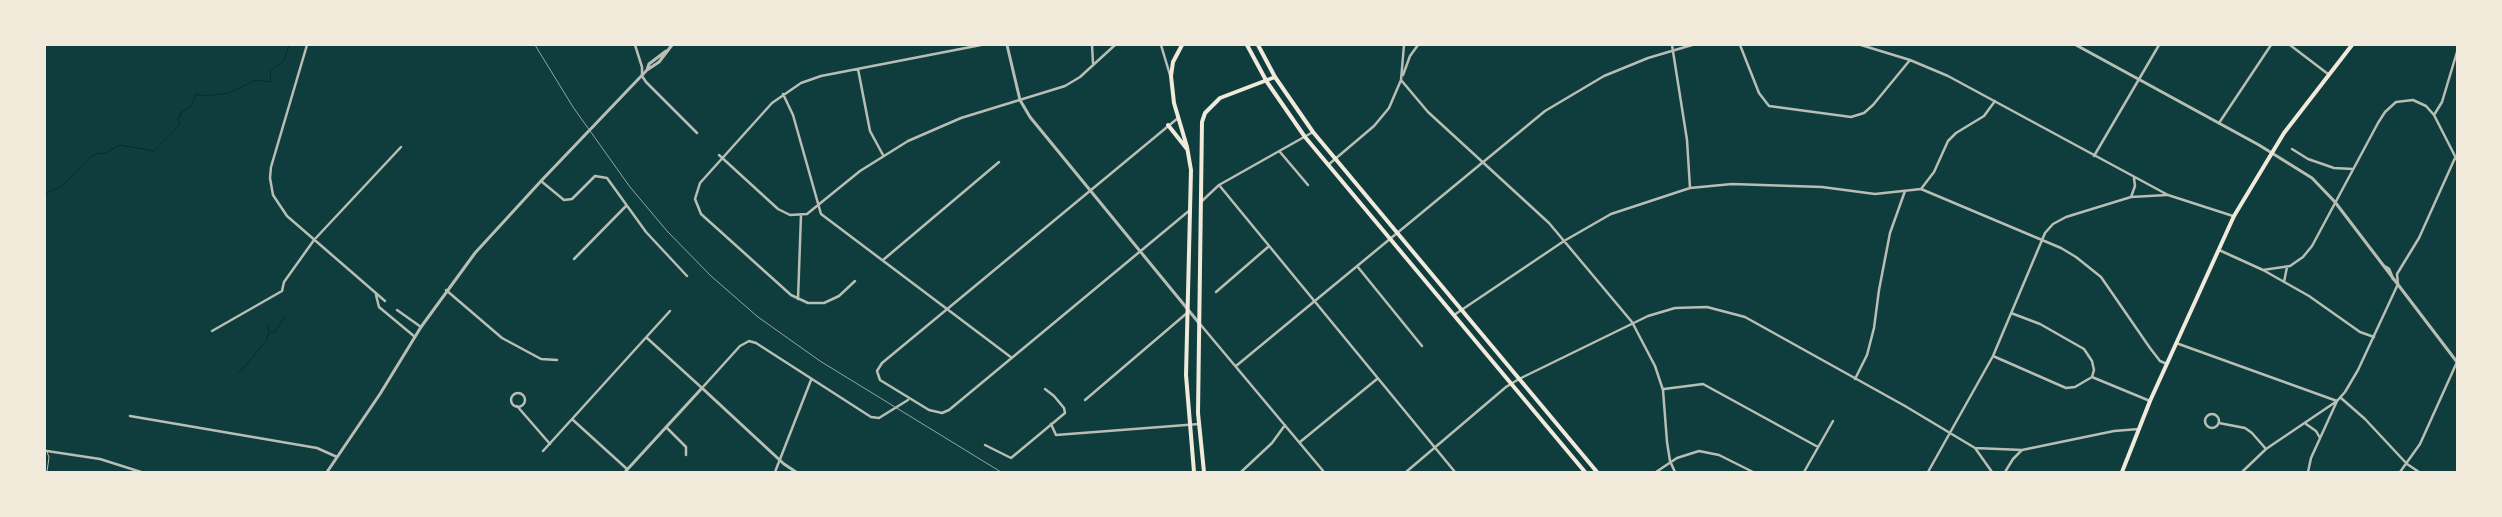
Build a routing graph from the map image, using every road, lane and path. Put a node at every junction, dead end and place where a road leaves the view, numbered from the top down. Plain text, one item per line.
1 (307, 45) edge
2 (636, 45) edge
3 (672, 45) edge
4 (981, 45) edge
5 (1007, 45) edge
6 (1092, 45) edge
7 (1115, 45) edge
8 (1162, 45) edge
9 (1182, 45) edge
10 (1247, 45) edge
11 (1258, 45) edge
12 (1404, 45) edge
13 (1418, 45) edge
14 (1672, 45) edge
15 (1692, 45) edge
16 (1740, 45) edge
17 (1861, 45) edge
18 (2076, 45) edge
19 (2159, 45) edge
20 (2271, 45) edge
21 (2290, 45) edge
22 (2352, 45) edge
23 (1672, 49) junction
24 (2457, 52) edge
25 (1910, 60) junction
26 (1093, 63) junction
27 (858, 69) junction
28 (2328, 74) junction
29 (642, 76) junction
30 (1171, 76) junction
31 (1275, 77) junction
32 (1401, 80) junction
33 (2139, 80) junction
34 (1267, 82) junction
35 (783, 94) junction
36 (1020, 100) junction
37 (1995, 101) junction
38 (2434, 115) junction
39 (1178, 118) junction
40 (2219, 123) junction
41 (1168, 125) junction
42 (1313, 132) junction
43 (697, 133) dead end
44 (1304, 137) junction
45 (401, 147) dead end
46 (2292, 149) dead end
47 (1188, 151) junction
48 (1280, 152) junction
49 (2272, 154) junction
50 (719, 155) dead end
51 (883, 156) junction
52 (2094, 156) junction
53 (722, 159) junction
54 (1335, 159) junction
55 (2456, 159) edge
56 (999, 162) dead end
57 (1483, 162) junction
58 (1328, 165) junction
59 (2353, 169) junction
60 (2134, 178) junction
61 (541, 181) junction
62 (1219, 186) junction
63 (1308, 186) dead end
64 (1690, 188) junction
65 (1921, 189) junction
66 (1090, 190) junction
67 (1905, 191) junction
68 (2168, 195) junction
69 (2131, 197) junction
70 (1202, 201) junction
71 (2335, 202) junction
72 (818, 205) junction
73 (626, 206) junction
74 (1192, 209) junction
75 (801, 215) junction
76 (2234, 216) junction
77 (1397, 232) junction
78 (1389, 239) junction
79 (314, 240) junction
80 (1564, 240) junction
81 (2043, 240) junction
82 (1268, 247) junction
83 (1140, 250) junction
84 (2219, 250) junction
85 (574, 259) dead end
86 (883, 260) junction
87 (1357, 266) junction
88 (2287, 267) junction
89 (2263, 270) junction
90 (687, 276) dead end
91 (855, 281) dead end
92 (2284, 282) junction
93 (2398, 284) junction
94 (446, 290) junction
95 (1216, 292) dead end
96 (376, 293) junction
97 (798, 298) junction
98 (385, 301) dead end
99 (1314, 302) junction
100 (947, 308) junction
101 (1189, 309) junction
102 (397, 310) dead end
103 (670, 310) dead end
104 (1461, 310) junction
105 (2011, 313) junction
106 (1454, 316) junction
107 (1632, 322) junction
108 (1199, 324) junction
109 (421, 327) junction
110 (212, 331) dead end
111 (415, 337) junction
112 (2374, 337) junction
113 (647, 338) junction
114 (2176, 343) junction
115 (1422, 346) dead end
116 (1993, 356) junction
117 (1012, 358) junction
118 (557, 360) dead end
119 (2457, 362) edge
120 (2167, 364) junction
121 (1236, 366) junction
122 (2092, 377) junction
123 (1377, 379) junction
124 (1519, 379) junction
125 (1855, 379) junction
126 (811, 380) junction
127 (1511, 384) junction
128 (702, 388) junction
129 (1045, 389) dead end
130 (1663, 390) junction
131 (2340, 398) junction
132 (907, 400) junction
133 (1085, 400) dead end
134 (2337, 401) junction
135 (2150, 402) junction
136 (517, 406) junction
137 (130, 416) dead end
138 (573, 420) junction
139 (1833, 422) dead end
140 (2219, 423) junction
141 (1051, 424) junction
142 (1199, 424) junction
143 (2306, 424) junction
144 (1189, 425) junction
145 (1284, 425) junction
146 (666, 427) junction
147 (2139, 429) junction
148 (1950, 434) junction
149 (2320, 438) junction
150 (1300, 442) junction
151 (550, 444) junction
152 (985, 445) dead end
153 (1818, 447) junction
154 (1435, 448) junction
155 (1975, 448) junction
156 (2266, 449) junction
157 (2022, 450) junction
158 (543, 451) dead end
159 (46, 452) edge
160 (686, 455) dead end
161 (337, 457) junction
162 (780, 460) junction
163 (1670, 461) junction
164 (2407, 464) junction
165 (626, 471) edge
166 (47, 472) edge
167 (141, 472) edge
168 (327, 472) edge
169 (775, 472) edge
170 (796, 472) edge
171 (1194, 472) edge
172 (1204, 472) edge
173 (1241, 472) edge
174 (1324, 472) edge
175 (1406, 472) edge
176 (1454, 472) edge
177 (1585, 472) edge
178 (1597, 472) edge
179 (1656, 472) edge
180 (1675, 472) edge
181 (1753, 472) edge
182 (1804, 472) edge
183 (1928, 472) edge
184 (1992, 472) edge
185 (2005, 472) edge
186 (2122, 472) edge
187 (2242, 472) edge
188 (2308, 472) edge
189 (2400, 472) edge
190 (2420, 472) edge

1 - 79 street
2 - 29 street
3 - 29 street
4 - 27 street
5 - 36 street
6 - 26 street
7 - 26 street
8 - 30 street
9 - 30 main road
10 - 34 main road
11 - 31 main road
12 - 32 street
13 - 32 street
14 - 23 street
15 - 23 street
16 - 25 street
17 - 25 street
18 - 33 street
19 - 33 street
20 - 40 street
21 - 28 street
22 - 28 main road
23 - 57 street
23 - 64 street
24 - 38 street
25 - 37 street
26 - 36 street
27 - 35 street
27 - 51 street
28 - 49 main road
29 - 43 street
29 - 61 street
30 - 39 main road
31 - 34 main road
31 - 42 main road
32 - 54 street
32 - 57 street
33 - 40 street
33 - 52 street
34 - 44 main road
34 - 70 main road
35 - 53 street
35 - 72 street
36 - 51 street
36 - 66 street
37 - 52 street
37 - 65 street
38 - 55 street
38 - 59 street
39 - 41 street
39 - 47 main road
40 - 49 street
41 - 47 main road
41 - 66 street
42 - 44 street
42 - 54 main road
44 - 48 street
44 - 58 main road
45 - 79 street
46 - 59 street
47 - 74 main road
48 - 62 street
48 - 63 street
49 - 71 street
49 - 76 main road
50 - 53 street
51 - 72 street
52 - 60 street
53 - 75 street
53 - 97 street
54 - 58 street
54 - 77 main road
55 - 93 street
56 - 86 street
57 - 77 street
57 - 80 street
58 - 78 main road
59 - 71 street
60 - 68 street
60 - 69 street
61 - 73 street
61 - 94 street
62 - 70 street
62 - 82 street
64 - 67 street
64 - 80 street
65 - 67 street
65 - 81 street
66 - 83 street
66 - 100 street
67 - 125 street
68 - 69 street
68 - 76 street
69 - 81 street
70 - 108 main road
71 - 88 street
71 - 93 street
72 - 75 street
72 - 86 street
73 - 85 street
73 - 90 street
74 - 83 street
74 - 101 main road
75 - 97 street
76 - 84 main road
77 - 78 street
77 - 104 main road
78 - 87 street
78 - 106 main road
79 - 96 street
79 - 110 street
80 - 104 street
80 - 107 street
81 - 105 street
81 - 120 street
82 - 95 street
82 - 99 street
83 - 101 street
83 - 117 street
84 - 89 street
84 - 114 main road
86 - 100 street
87 - 99 street
87 - 115 street
88 - 89 street
88 - 92 street
89 - 92 street
91 - 97 street
92 - 112 street
93 - 112 street
93 - 119 street
94 - 109 street
94 - 118 street
96 - 98 street
96 - 111 street
99 - 121 street
99 - 123 street
100 - 117 street
100 - 132 street
101 - 108 street
101 - 133 street
101 - 144 main road
102 - 109 street
103 - 113 street
104 - 106 street
104 - 124 main road
105 - 116 street
105 - 122 street
106 - 127 main road
107 - 124 street
107 - 125 street
107 - 130 street
108 - 121 street
108 - 142 main road
109 - 111 street
111 - 161 street
112 - 131 street
113 - 128 street
113 - 138 street
114 - 120 main road
114 - 134 street
116 - 122 street
116 - 148 street
117 - 132 street
119 - 164 street
120 - 135 main road
121 - 145 street
122 - 135 street
123 - 150 street
123 - 154 street
124 - 127 street
124 - 178 main road
125 - 148 street
126 - 128 street
126 - 132 street
126 - 162 street
127 - 154 street
127 - 177 main road
128 - 146 street
128 - 162 street
129 - 141 street
130 - 153 street
130 - 163 street
131 - 134 street
131 - 164 street
134 - 143 street
134 - 149 street
135 - 147 main road
136 - 136 street
136 - 151 street
137 - 161 street
138 - 151 street
138 - 165 street
139 - 153 street
140 - 140 street
140 - 156 street
141 - 144 street
141 - 152 street
142 - 144 street
142 - 172 main road
143 - 149 street
143 - 156 street
144 - 171 main road
145 - 150 street
145 - 173 street
146 - 160 street
146 - 165 street
147 - 157 street
147 - 186 main road
148 - 155 street
148 - 183 street
149 - 188 street
150 - 174 street
151 - 158 street
153 - 182 street
154 - 175 street
154 - 176 street
155 - 157 street
155 - 184 street
156 - 187 street
157 - 185 street
159 - 166 lane
159 - 167 street
161 - 168 street
162 - 169 street
162 - 170 street
163 - 179 street
163 - 180 street
163 - 181 street
164 - 189 street
164 - 190 street

